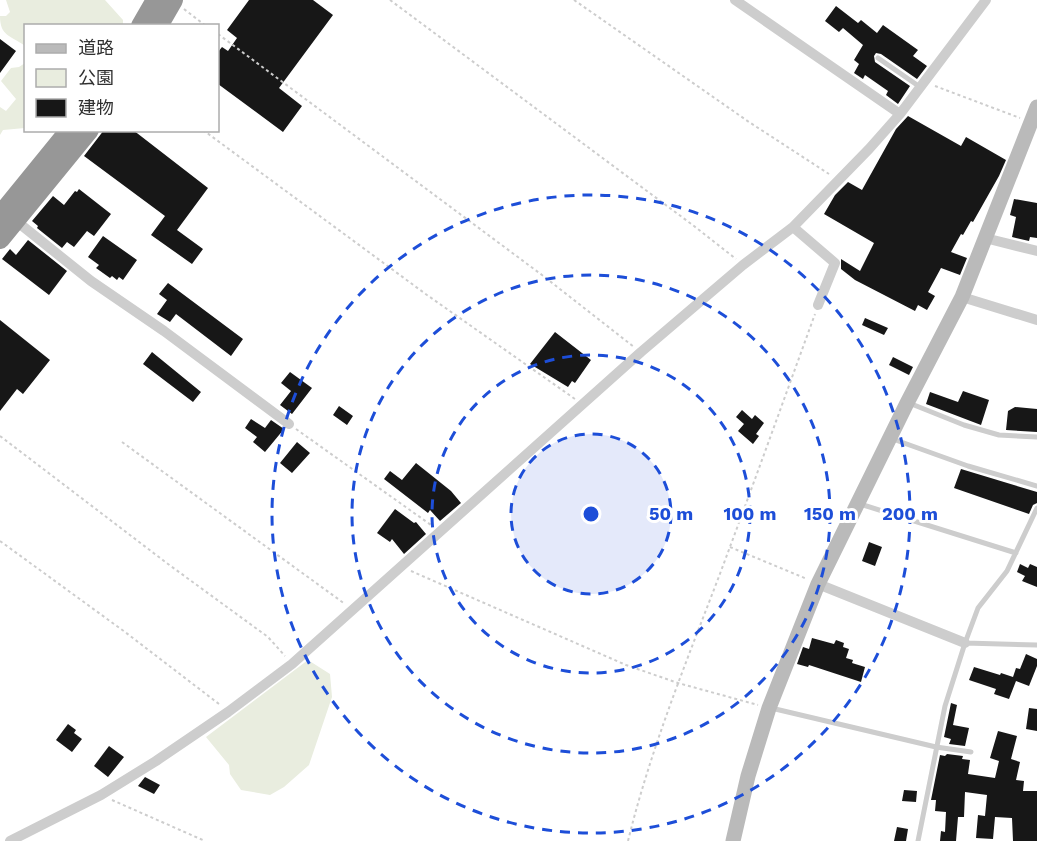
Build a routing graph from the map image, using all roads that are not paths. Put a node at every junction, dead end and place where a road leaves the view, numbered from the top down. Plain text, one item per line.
1 (156, 0) edge
2 (735, 0) edge
3 (986, 0) edge
4 (176, 3) edge
5 (142, 24) edge
6 (160, 24) edge
7 (878, 58) dead end
8 (922, 84) junction
9 (1037, 107) edge
10 (900, 114) junction
11 (69, 132) edge
12 (87, 132) edge
13 (8, 218) edge
14 (793, 227) junction
15 (985, 238) junction
16 (0, 239) edge
17 (1037, 251) edge
18 (962, 297) junction
19 (818, 305) road end
20 (1037, 320) edge
21 (907, 403) junction
22 (289, 424) road end
23 (1037, 437) edge
24 (890, 438) junction
25 (1037, 486) edge
26 (858, 503) junction
27 (1037, 508) edge
28 (1016, 554) junction
29 (818, 584) junction
30 (965, 643) junction
31 (1037, 645) edge
32 (769, 708) junction
33 (936, 747) junction
34 (971, 752) dead end
35 (10, 841) edge
36 (733, 841) edge
37 (918, 841) edge

1 - 5 highway
2 - 10 street
3 - 8 street
4 - 6 highway
7 - 8 lane
8 - 10 street
9 - 15 street
10 - 14 street
11 - 13 highway
12 - 13 highway
13 - 16 highway
13 - 22 street
14 - 19 street
14 - 35 street
15 - 17 street
15 - 18 street
18 - 20 street
18 - 21 street
21 - 23 lane
21 - 24 street
24 - 25 lane
24 - 26 street
26 - 28 lane
26 - 29 street
27 - 28 lane
28 - 30 lane
29 - 30 street
29 - 32 street
30 - 31 lane
30 - 33 lane
32 - 33 lane
32 - 36 street
33 - 34 lane
33 - 37 lane

